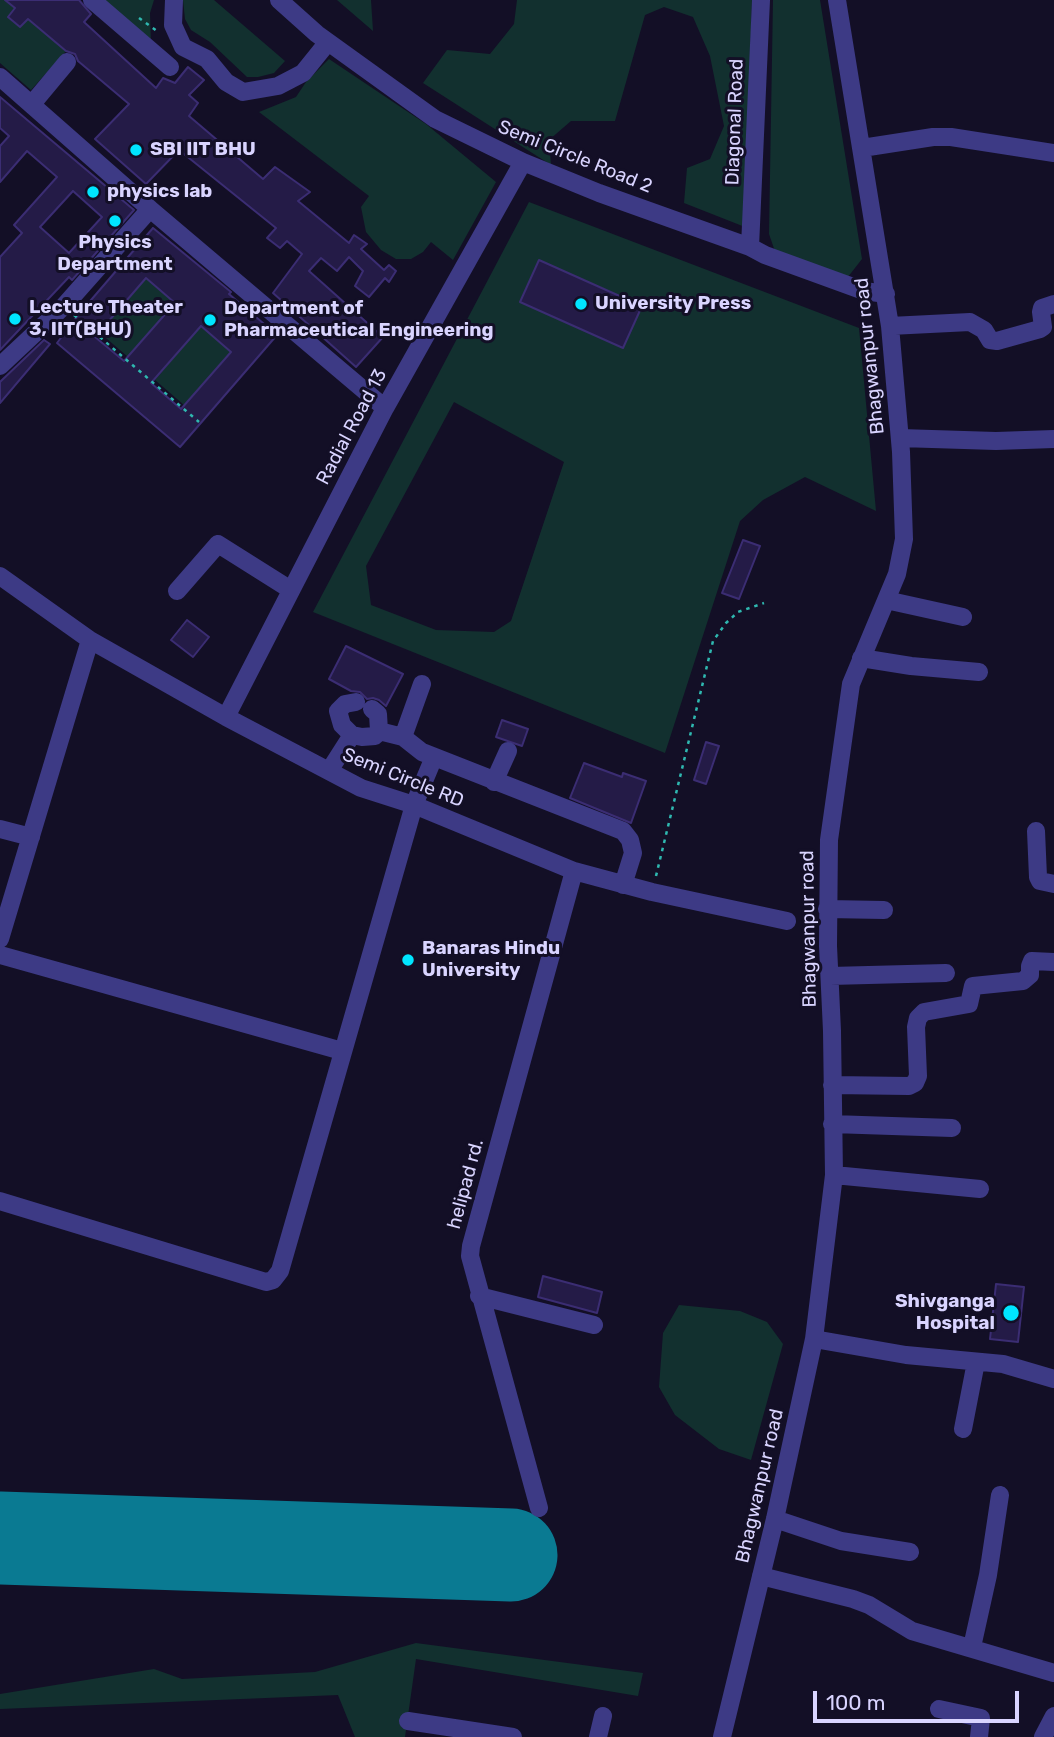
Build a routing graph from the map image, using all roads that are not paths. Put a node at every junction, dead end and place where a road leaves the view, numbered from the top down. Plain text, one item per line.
1 (92, 0) edge
2 (174, 0) edge
3 (279, 0) edge
4 (761, 0) edge
5 (837, 0) edge
6 (328, 42) junction
7 (67, 62) dead end
8 (170, 67) dead end
9 (0, 77) edge
10 (32, 104) junction
11 (862, 148) junction
12 (1054, 153) edge
13 (523, 162) junction
14 (150, 209) junction
15 (750, 247) junction
16 (886, 294) junction
17 (1054, 304) edge
18 (890, 326) junction
19 (0, 366) edge
20 (385, 408) junction
21 (900, 438) junction
22 (1054, 439) edge
23 (0, 576) edge
24 (291, 590) junction
25 (177, 591) dead end
26 (886, 600) junction
27 (964, 617) dead end
28 (90, 640) junction
29 (861, 657) junction
30 (979, 672) dead end
31 (422, 684) dead end
32 (226, 717) junction
33 (379, 731) junction
34 (352, 735) junction
35 (403, 737) junction
36 (508, 751) dead end
37 (434, 757) junction
38 (329, 771) junction
39 (494, 782) junction
40 (414, 805) junction
41 (0, 829) edge
42 (1036, 831) dead end
43 (31, 837) junction
44 (574, 871) junction
45 (1054, 884) edge
46 (623, 885) junction
47 (827, 909) junction
48 (884, 910) dead end
49 (787, 921) dead end
50 (0, 939) edge
51 (0, 955) edge
52 (1054, 962) edge
53 (946, 973) dead end
54 (830, 976) junction
55 (342, 1051) junction
56 (832, 1084) junction
57 (832, 1124) junction
58 (952, 1128) dead end
59 (834, 1175) junction
60 (980, 1189) dead end
61 (0, 1201) edge
62 (479, 1296) junction
63 (594, 1325) dead end
64 (814, 1339) junction
65 (976, 1362) junction
66 (1053, 1374) edge
67 (963, 1429) dead end
68 (1000, 1495) dead end
69 (539, 1508) dead end
70 (775, 1519) junction
71 (911, 1552) dead end
72 (761, 1576) junction
73 (972, 1647) junction
74 (1054, 1673) edge
75 (939, 1709) dead end
76 (603, 1716) dead end
77 (1054, 1716) edge
78 (408, 1721) dead end
79 (513, 1737) edge
80 (598, 1737) edge
81 (722, 1737) edge
82 (979, 1737) edge
83 (1042, 1737) edge

1 - 8 street
2 - 6 street
3 - 6 street, Semi Circle Road 2
4 - 15 street, Diagonal Road
5 - 11 street, Bhagwanpur road
6 - 13 street, Semi Circle Road 2
7 - 10 street
9 - 10 street
10 - 14 street
11 - 12 street
11 - 16 street, Bhagwanpur road
13 - 15 street, Semi Circle Road 2
13 - 20 street, Radial Road 13
14 - 19 street
14 - 20 street
15 - 16 street, Semi Circle Road 2
16 - 18 street, Bhagwanpur road
17 - 18 street
18 - 21 street, Bhagwanpur road
20 - 24 street, Radial Road 13
21 - 22 street
21 - 26 street, Bhagwanpur road
23 - 28 street, Semi Circle RD
24 - 25 street
24 - 32 street, Radial Road 13
26 - 27 street
26 - 29 street, Bhagwanpur road
28 - 32 street, Semi Circle RD
28 - 43 street
29 - 30 street
29 - 47 street, Bhagwanpur road
31 - 35 street
32 - 38 street, Semi Circle RD
33 - 34 street
33 - 34 street
33 - 35 street
34 - 38 street
35 - 37 street
36 - 39 street
37 - 39 street
37 - 40 street
38 - 40 street, Semi Circle RD
39 - 46 street
40 - 44 street, Semi Circle RD
40 - 55 street
41 - 43 street
42 - 45 street
43 - 50 street
44 - 46 street, Semi Circle RD
44 - 62 street, helipad rd.
46 - 49 street, Semi Circle RD
47 - 48 street
47 - 54 street, Bhagwanpur road
51 - 55 street
52 - 56 street
53 - 54 street
54 - 56 street, Bhagwanpur road
55 - 61 street
56 - 57 street, Bhagwanpur road
57 - 58 street
57 - 59 street, Bhagwanpur road
59 - 60 street
59 - 64 street, Bhagwanpur road
62 - 63 street
62 - 69 street, helipad rd.
64 - 65 street
64 - 70 street, Bhagwanpur road
65 - 66 street
65 - 67 street
68 - 73 street
70 - 71 street
70 - 72 street, Bhagwanpur road
72 - 73 street
72 - 81 street, Bhagwanpur road
73 - 74 street
75 - 82 street
76 - 80 street
77 - 83 street
78 - 79 street

